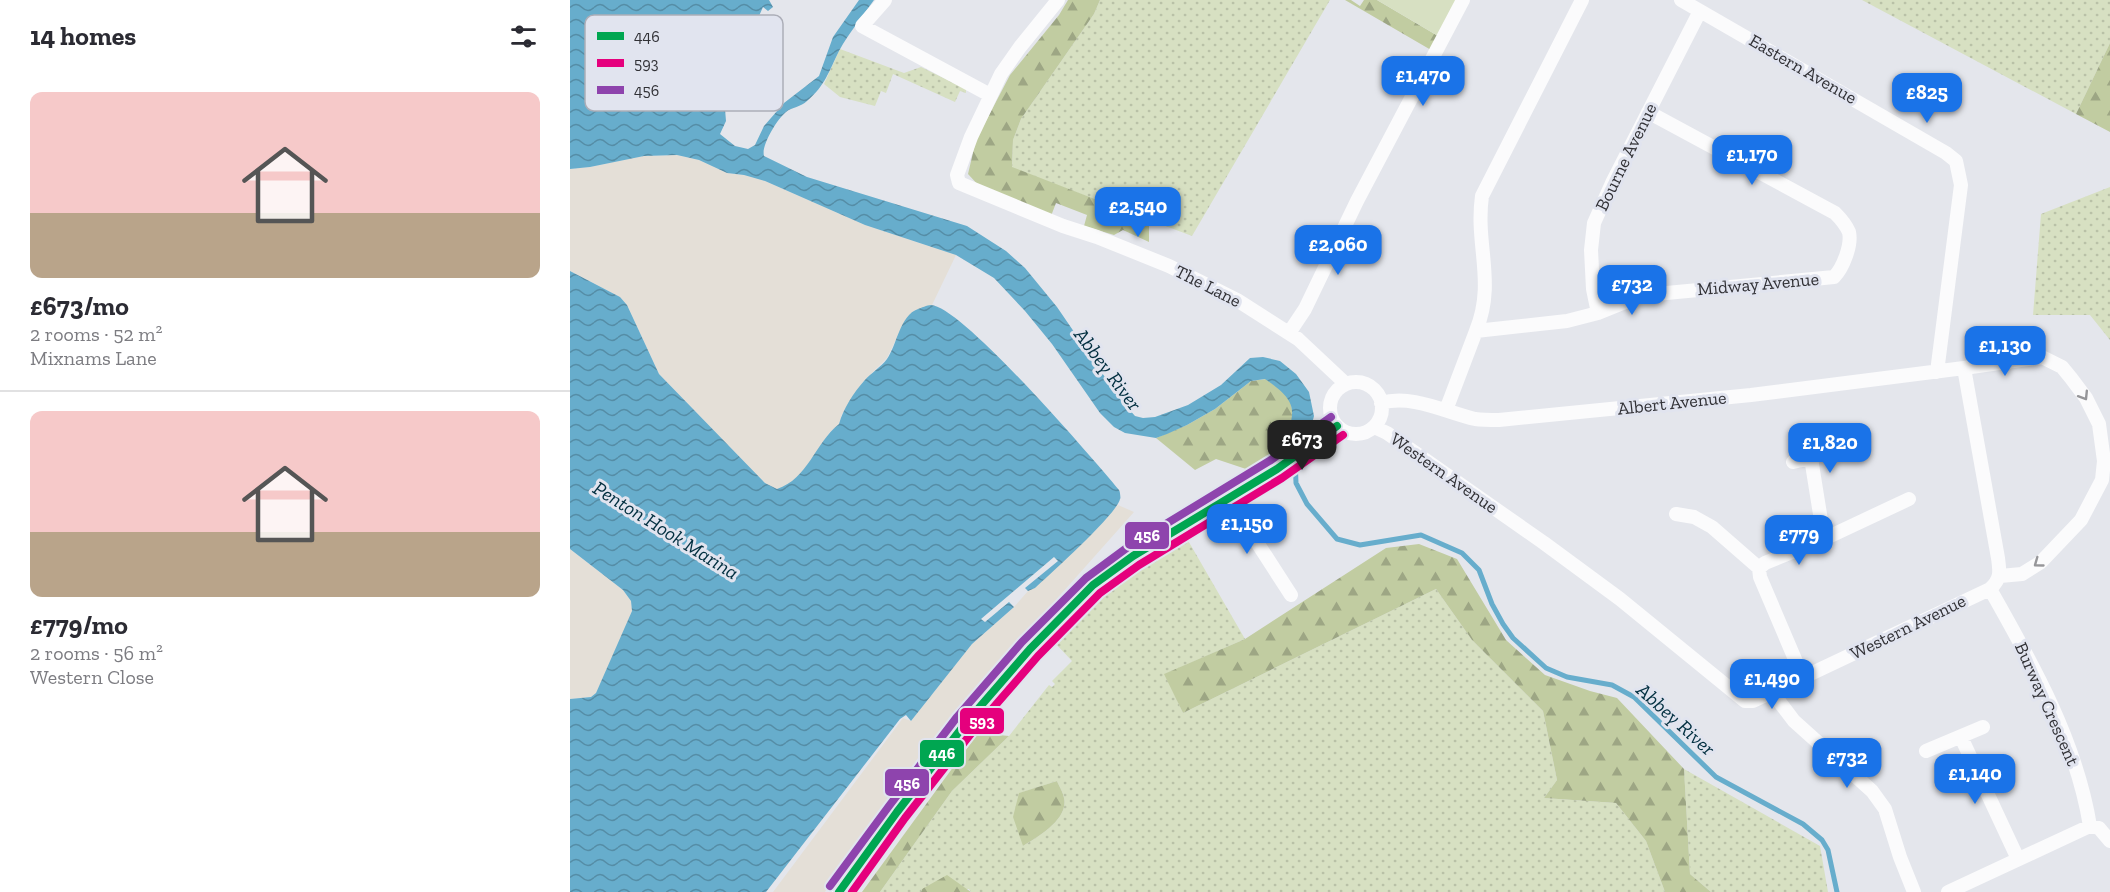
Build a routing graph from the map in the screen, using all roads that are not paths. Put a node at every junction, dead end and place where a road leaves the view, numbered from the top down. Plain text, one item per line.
1 (885, 0) edge
2 (1058, 0) edge
3 (1463, 0) edge
4 (1582, 0) edge
5 (1681, 0) edge
6 (1700, 11) junction
7 (990, 95) junction
8 (1648, 112) junction
9 (1598, 313) junction
10 (1476, 331) junction
11 (1288, 333) junction
12 (1964, 368) junction
13 (1936, 372) junction
14 (1346, 384) junction
15 (1381, 403) junction
16 (1446, 410) junction
17 (1337, 426) junction
18 (1374, 427) junction
19 (1793, 462) dead end
20 (1229, 499) junction
21 (1909, 499) dead end
22 (1676, 514) dead end
23 (1824, 539) junction
24 (1759, 568) junction
25 (2000, 576) junction
26 (1990, 589) junction
27 (1291, 595) dead end
28 (1803, 678) junction
29 (1772, 692) junction
30 (1983, 728) dead end
31 (1961, 737) junction
32 (1926, 751) dead end
33 (2090, 826) junction
34 (2110, 841) edge
35 (2018, 859) junction
36 (839, 892) edge
37 (1914, 892) edge
38 (1948, 892) edge

1 - 7 street
2 - 7 street
3 - 11 street
4 - 10 street
5 - 6 street, Eastern Avenue
6 - 8 street, Bourne Avenue
6 - 13 street, Eastern Avenue
7 - 11 street, The Lane
8 - 9 street, Bourne Avenue
8 - 9 street, Midway Avenue
9 - 10 street, Midway Avenue
10 - 16 street
11 - 14 street, The Lane
12 - 13 street, Albert Avenue
12 - 25 street
12 -> 25 street, Albert Avenue
13 - 16 street, Albert Avenue
14 - 15 street
14 - 17 street
15 - 16 street, Albert Avenue
15 - 18 street
17 - 18 street
17 - 20 street
18 - 29 street, Western Avenue
19 - 23 street
20 - 27 street
20 - 36 street
21 - 23 street
22 - 24 street
23 - 24 street
24 - 28 street
25 - 26 street, Western Avenue
26 - 28 street, Western Avenue
26 - 33 street, Burway Crescent
28 - 29 street, Western Avenue
29 - 37 street
30 - 31 street
31 - 32 street
31 - 35 street
33 - 34 street
33 - 35 street
35 - 38 street

